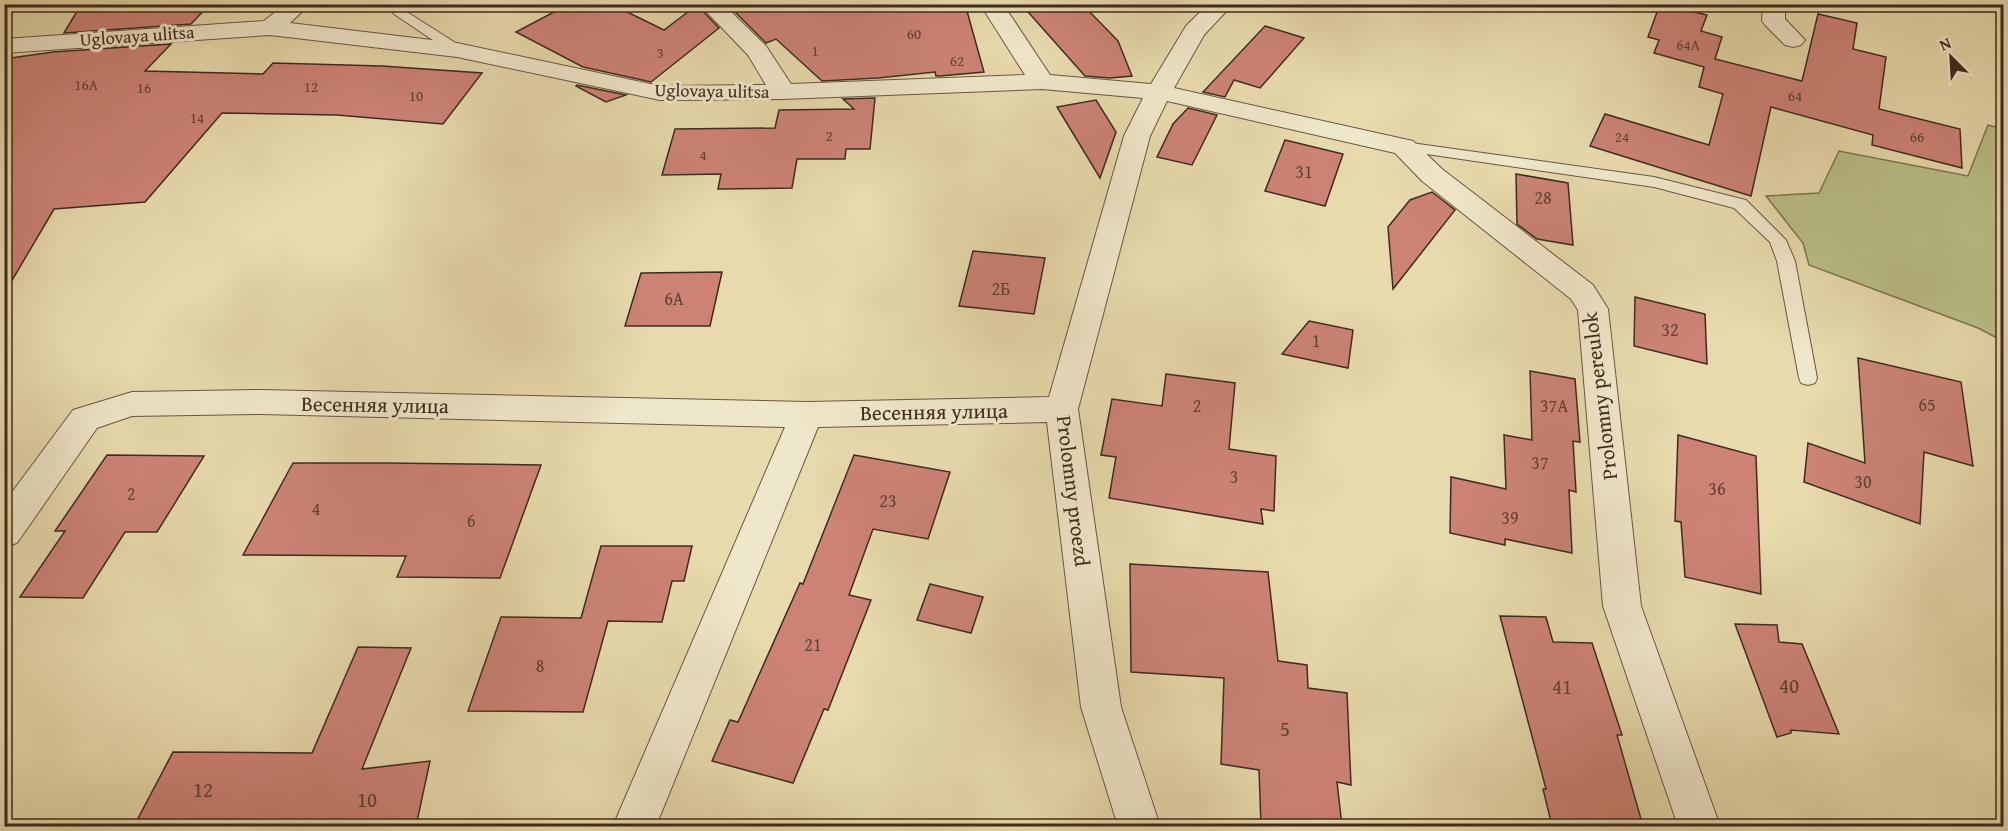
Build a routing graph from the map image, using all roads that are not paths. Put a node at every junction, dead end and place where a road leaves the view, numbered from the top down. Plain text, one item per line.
1 (299, 4) edge
2 (710, 4) edge
3 (991, 4) edge
4 (1222, 4) edge
5 (1774, 4) edge
6 (399, 11) dead end
7 (270, 28) junction
8 (1793, 40) dead end
9 (4, 46) edge
10 (457, 50) junction
11 (1042, 82) junction
12 (783, 92) junction
13 (1159, 92) junction
14 (1404, 147) junction
15 (1808, 378) dead end
16 (1062, 409) junction
17 (807, 415) junction
18 (4, 532) edge
19 (635, 826) edge
20 (1139, 826) edge
21 (1699, 826) edge

1 - 7 street
2 - 12 street
3 - 11 street
4 - 13 street, Prolomny proezd
5 - 8 street
6 - 10 lane
7 - 9 street, Uglovaya ulitsa
7 - 10 street, Uglovaya ulitsa
10 - 12 street, Uglovaya ulitsa
11 - 12 street, Uglovaya ulitsa
11 - 13 street, Uglovaya ulitsa
13 - 14 street
13 - 16 street, Prolomny proezd
14 - 15 lane
14 - 21 street, Prolomny pereulok
16 - 17 street, Весенняя улица
16 - 20 street, Prolomny proezd
17 - 18 street, Весенняя улица
17 - 19 street

